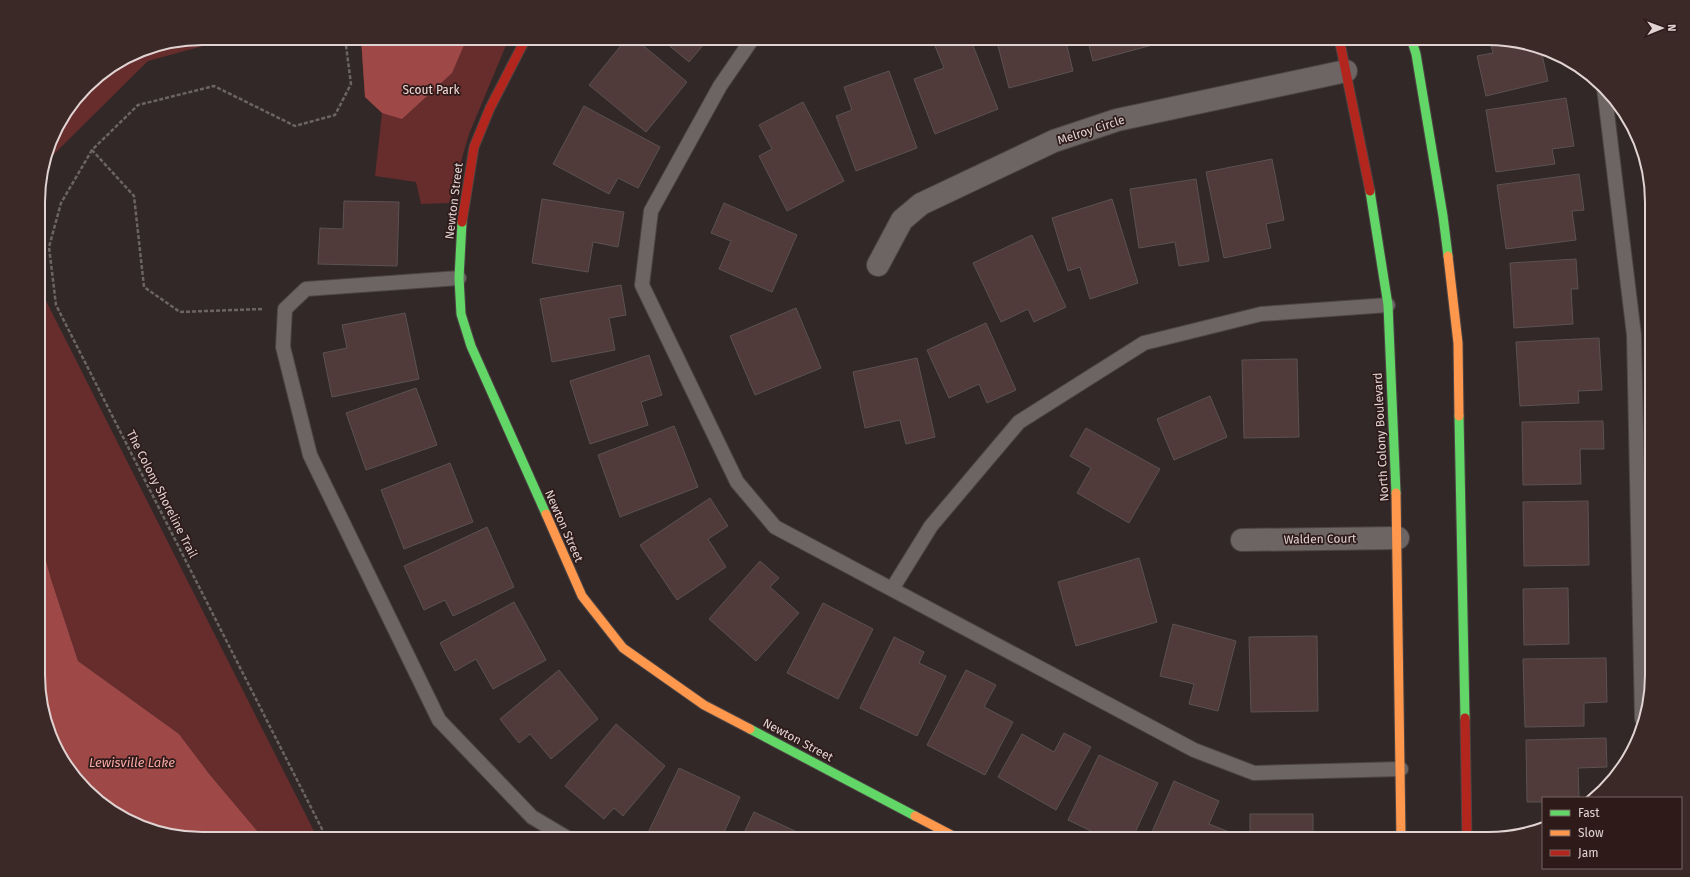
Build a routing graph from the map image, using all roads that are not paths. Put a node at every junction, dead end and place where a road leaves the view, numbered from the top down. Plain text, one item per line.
1 (522, 45) edge
2 (748, 45) edge
3 (1340, 45) edge
4 (1413, 45) edge
5 (1346, 72) junction
6 (1605, 98) edge
7 (878, 265) dead end
8 (459, 278) junction
9 (1388, 305) junction
10 (1398, 538) junction
11 (1242, 540) dead end
12 (892, 589) junction
13 (1642, 706) edge
14 (1400, 769) junction
15 (557, 832) edge
16 (946, 832) edge
17 (1401, 832) edge
18 (1467, 832) edge

1 - 8 street, Newton Street
2 - 12 lane
3 - 5 street, North Colony Boulevard
4 - 18 street
5 - 7 street, Melroy Circle
5 - 9 street, North Colony Boulevard
6 - 13 lane
8 - 15 lane
8 - 16 street, Newton Street
9 - 10 street, North Colony Boulevard
9 - 12 lane
10 - 11 street, Walden Court
10 - 14 street, North Colony Boulevard
12 - 14 lane
14 - 17 street, North Colony Boulevard

